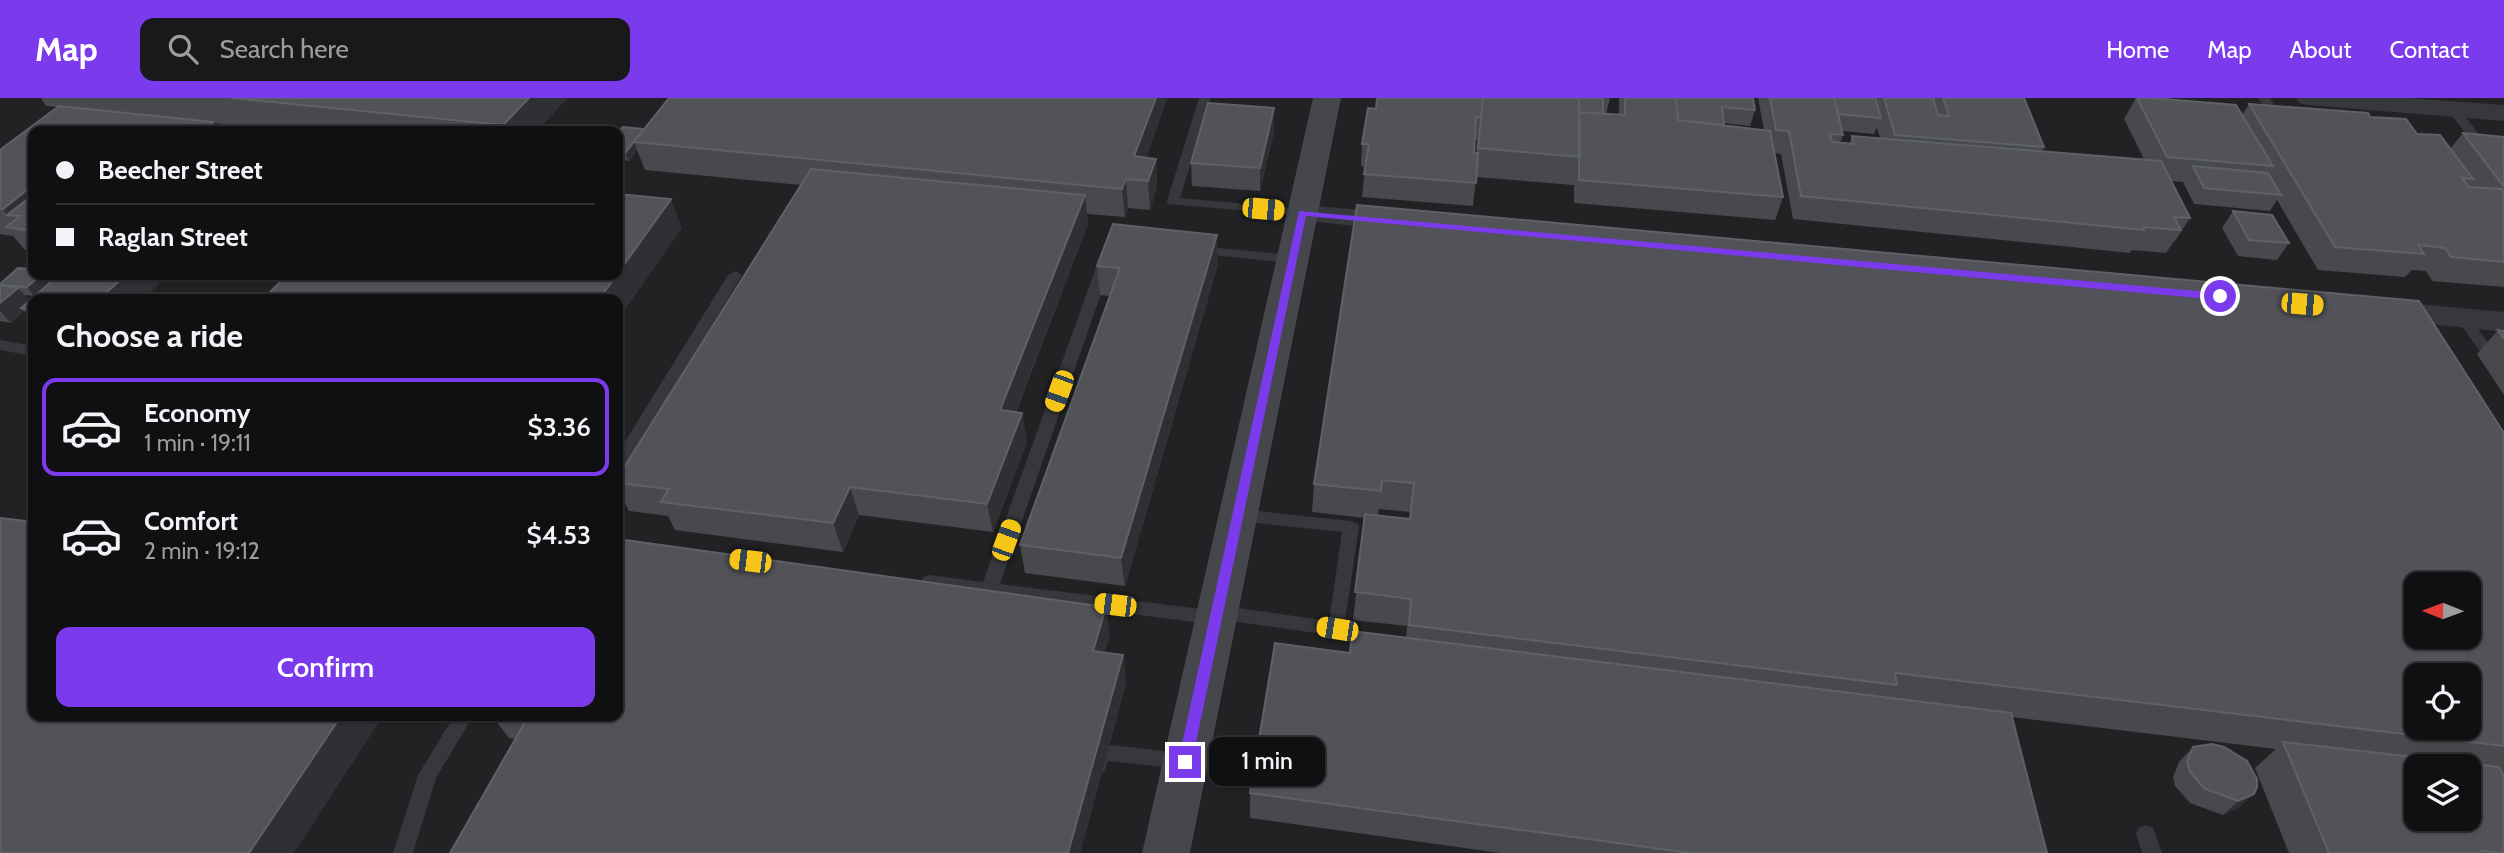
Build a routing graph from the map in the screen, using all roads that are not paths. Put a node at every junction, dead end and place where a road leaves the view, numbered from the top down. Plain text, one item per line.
1 (1205, 98) edge
2 (1327, 98) edge
3 (2264, 98) edge
4 (2308, 98) edge
5 (2454, 109) junction
6 (2504, 113) edge
7 (2282, 127) edge
8 (2485, 149) edge
9 (1302, 213) junction
10 (1428, 224) edge
11 (1112, 243) edge
12 (1176, 248) edge
13 (1292, 259) junction
14 (735, 275) dead end
15 (2354, 309) edge
16 (2464, 319) junction
17 (2504, 322) edge
18 (0, 345) edge
19 (28, 350) edge
20 (2486, 350) dead end
21 (623, 458) edge
22 (1238, 515) junction
23 (906, 580) edge
24 (989, 590) junction
25 (1217, 615) junction
26 (461, 721) edge
27 (1185, 762) junction
28 (1091, 790) edge
29 (403, 853) edge
30 (1166, 853) edge

1 - 9 lane
2 - 9 street
3 - 7 lane
4 - 5 street
5 - 6 street
5 - 8 lane
9 - 10 street
9 - 13 street
11 - 24 lane
12 - 13 lane
13 - 22 street
14 - 21 lane
15 - 16 street
16 - 17 street
16 - 20 lane
18 - 19 lane
22 - 25 street
22 - 25 lane
23 - 24 lane
24 - 25 lane
25 - 27 street
26 - 29 lane
27 - 28 lane
27 - 30 street

